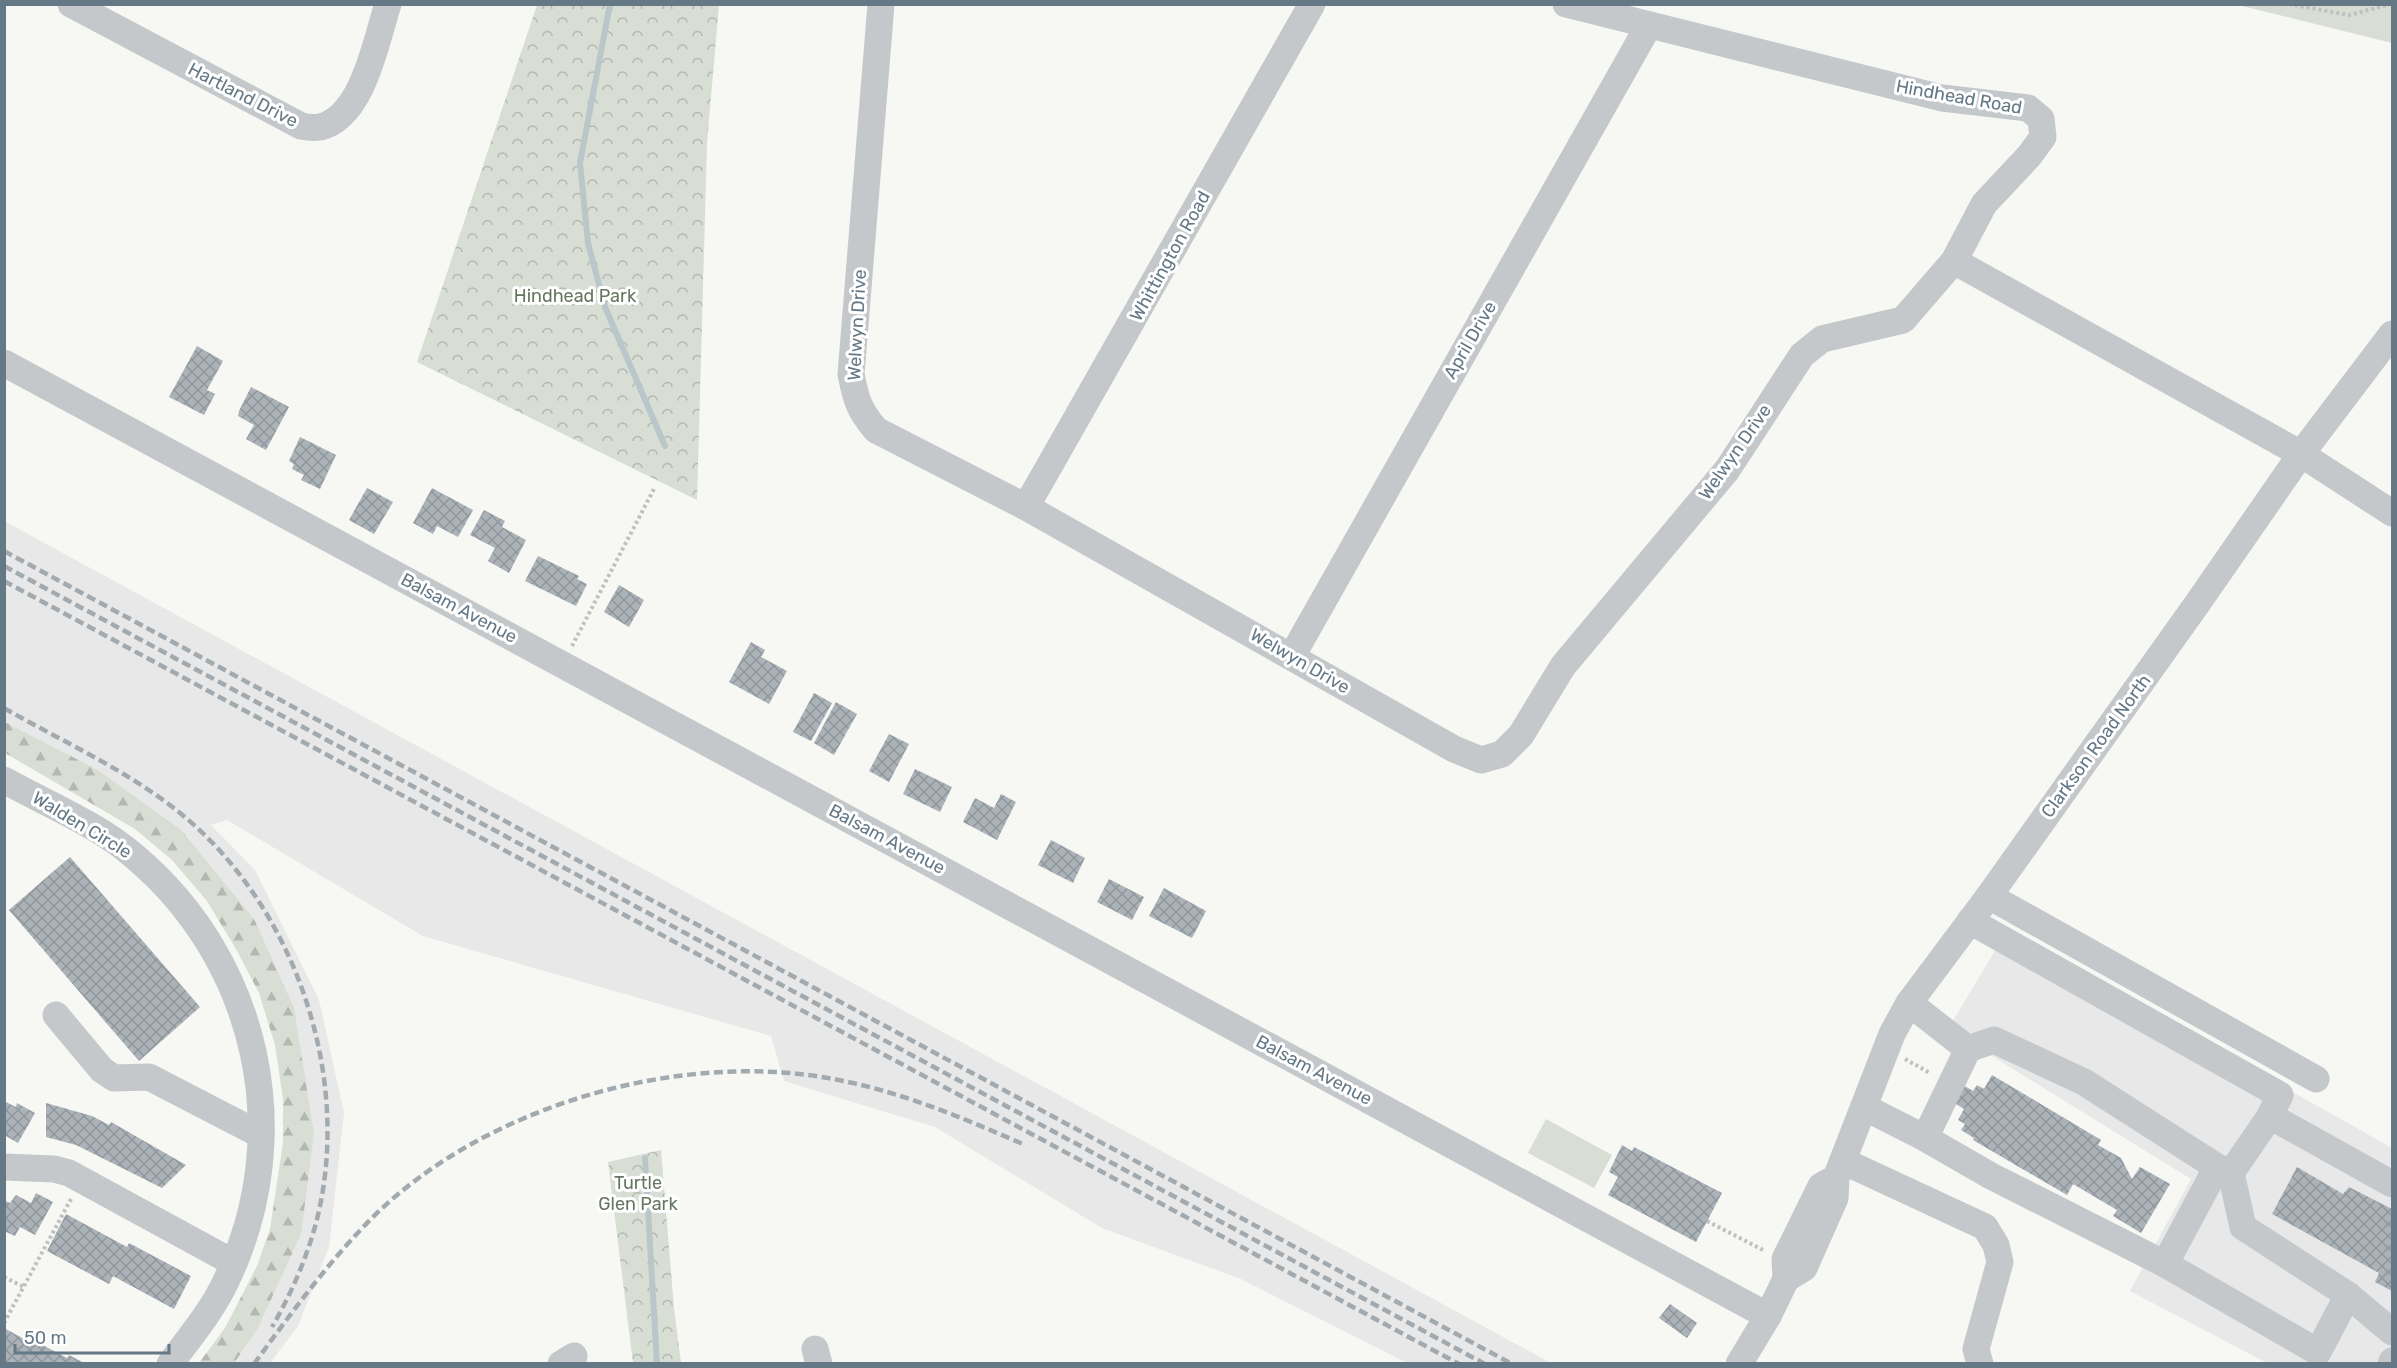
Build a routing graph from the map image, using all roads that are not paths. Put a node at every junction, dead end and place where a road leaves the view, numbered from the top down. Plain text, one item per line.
1 (71, 4) edge
2 (388, 4) edge
3 (880, 4) edge
4 (1312, 4) edge
5 (1566, 4) edge
6 (1649, 24) junction
7 (1954, 261) junction
8 (2392, 334) edge
9 (4, 363) edge
10 (2301, 454) junction
11 (1026, 507) junction
12 (2392, 513) edge
13 (1292, 656) junction
14 (4, 780) edge
15 (1989, 896) junction
16 (1970, 921) junction
17 (1909, 1003) junction
18 (56, 1015) dead end
19 (1968, 1049) junction
20 (2316, 1079) dead end
21 (1864, 1107) junction
22 (2270, 1116) junction
23 (261, 1135) junction
24 (1925, 1138) junction
25 (4, 1167) edge
26 (1839, 1169) junction
27 (2224, 1170) junction
28 (2392, 1184) edge
29 (234, 1263) junction
30 (2165, 1264) junction
31 (2348, 1295) junction
32 (1768, 1316) junction
33 (2392, 1332) edge
34 (170, 1364) edge
35 (1739, 1364) edge
36 (1980, 1364) edge

1 - 2 street, Hartland Drive
3 - 11 street, Welwyn Drive
4 - 11 street, Whittington Road
5 - 6 street, Hindhead Road
6 - 7 street, Hindhead Road
6 - 13 street, April Drive
7 - 10 street
7 - 13 street, Welwyn Drive
8 - 10 street, Clarkson Road North
9 - 32 street, Balsam Avenue
10 - 12 street
10 - 15 street, Clarkson Road North
11 - 13 street, Welwyn Drive
14 - 23 street, Walden Circle
15 - 16 street, Clarkson Road North
15 - 20 street
16 - 17 street, Clarkson Road North
16 - 22 street
17 - 19 street
17 - 21 street, Clarkson Road North
18 - 23 street
19 - 24 street
19 - 27 street
21 - 24 street
21 - 26 street, Clarkson Road North
22 - 27 street
22 - 28 street
23 - 29 street, Walden Circle
24 - 30 street
25 - 29 street
26 - 32 street, Clarkson Road North
26 - 36 street
27 - 30 street
27 - 31 street
29 - 34 street, Walden Circle
30 - 31 street
31 - 33 street
32 - 35 street, Clarkson Road North

